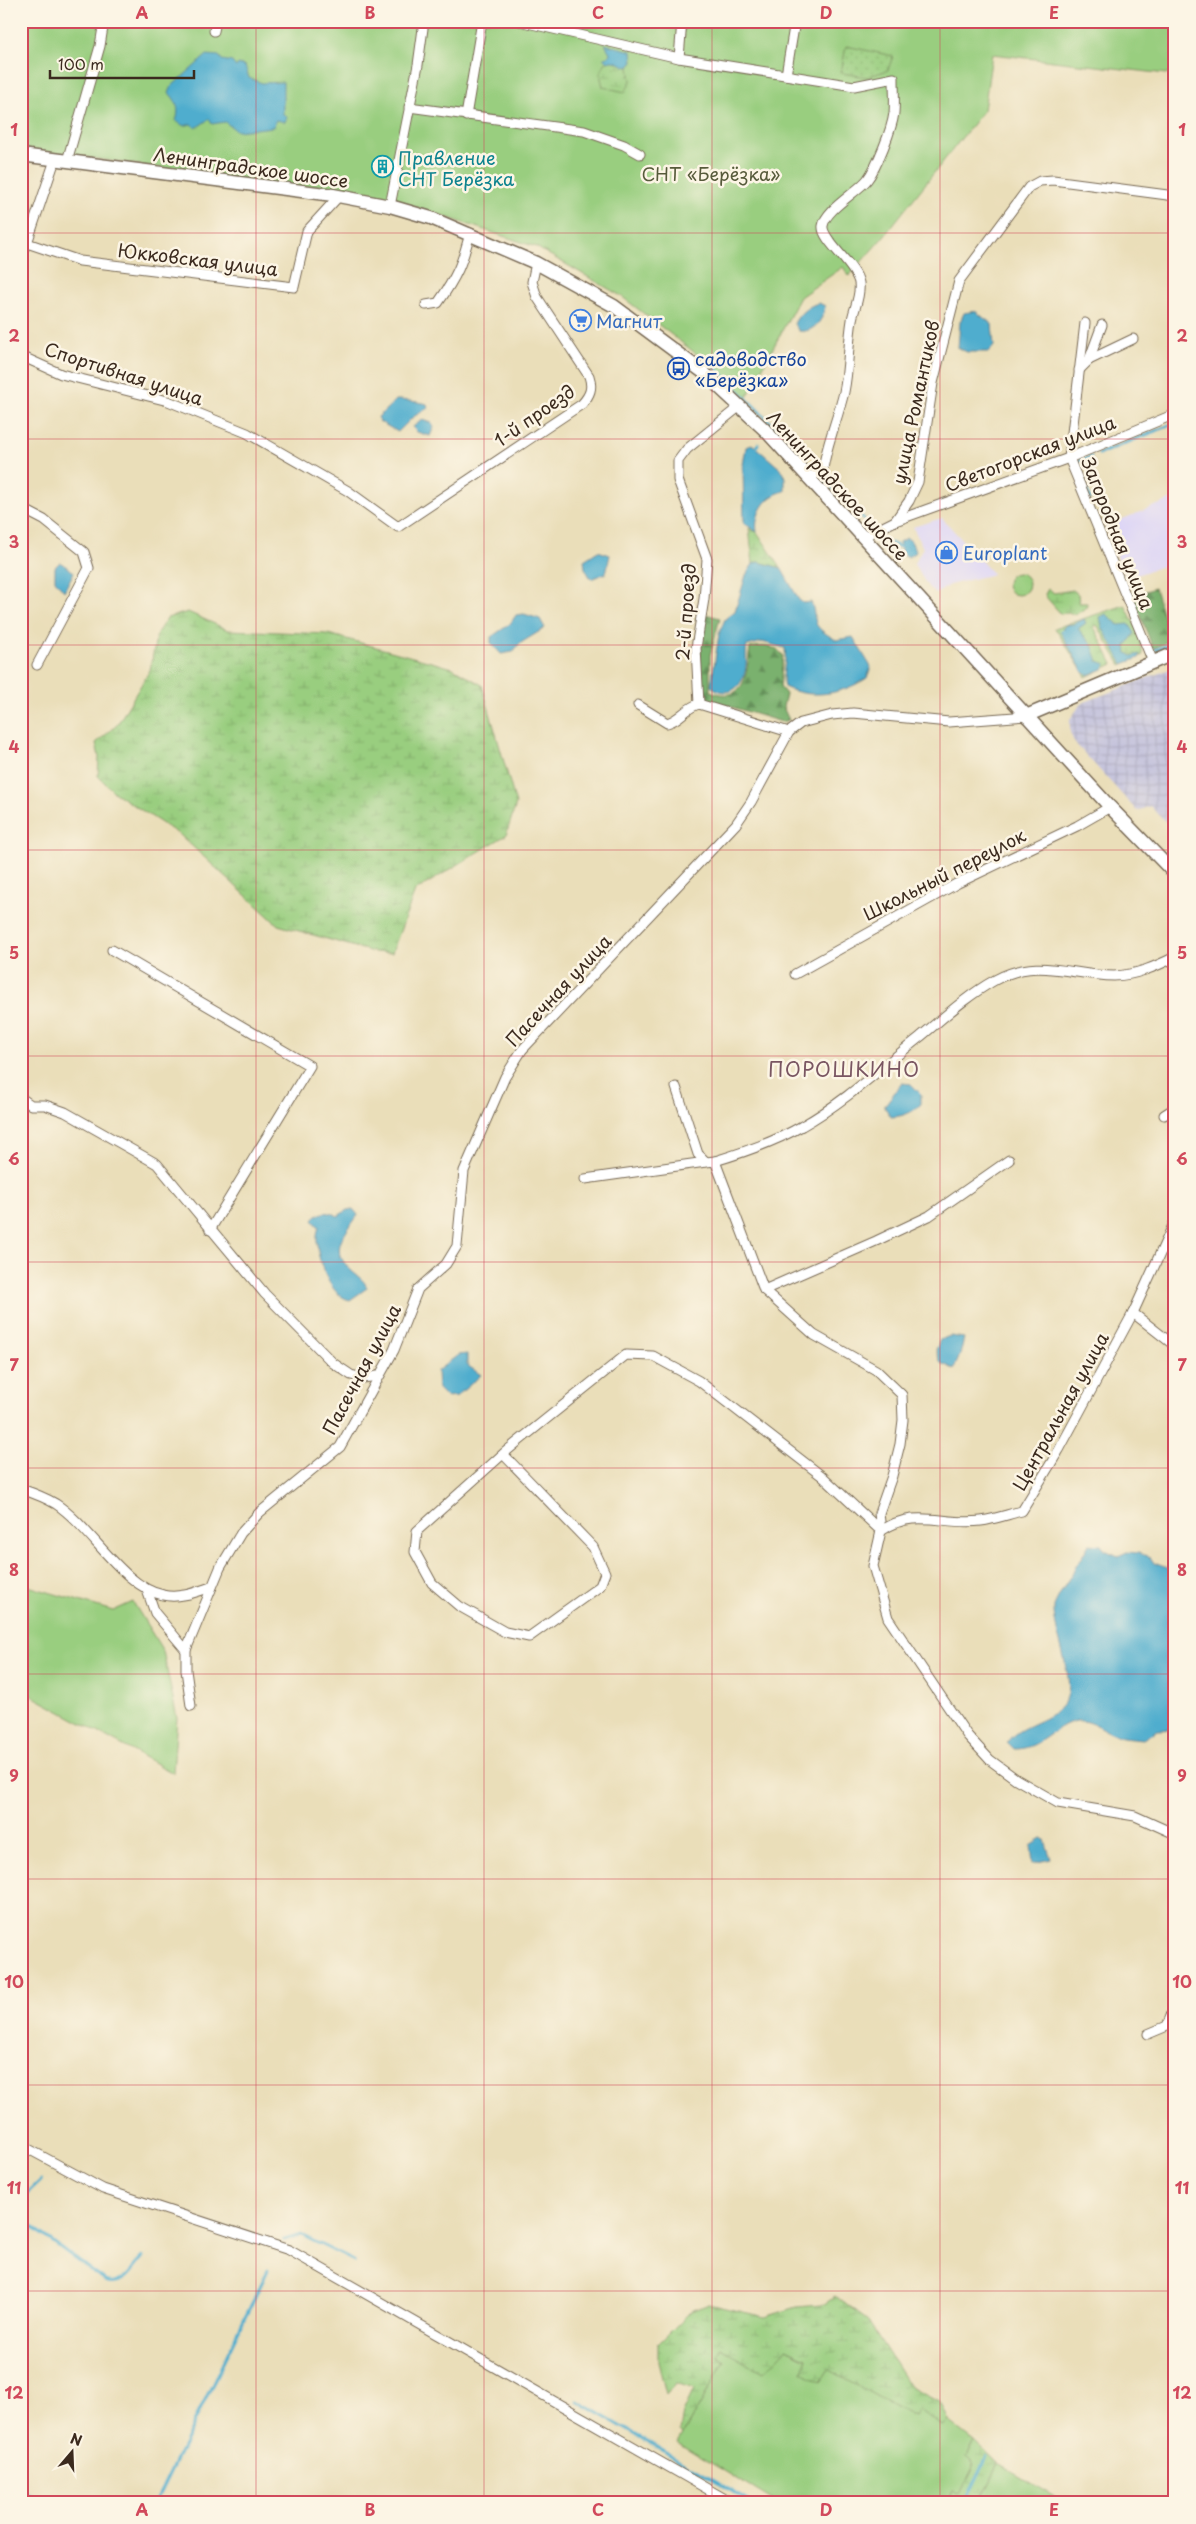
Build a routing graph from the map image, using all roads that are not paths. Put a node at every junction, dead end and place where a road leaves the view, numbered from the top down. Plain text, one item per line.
1 (104, 21) edge
2 (216, 21) edge
3 (424, 21) edge
4 (482, 21) edge
5 (519, 21) edge
6 (568, 21) edge
7 (682, 21) edge
8 (795, 21) edge
9 (214, 31) dead end
10 (566, 32) junction
11 (679, 58) junction
12 (786, 75) junction
13 (409, 107) junction
14 (466, 116) junction
15 (640, 154) dead end
16 (21, 155) edge
17 (61, 160) junction
18 (339, 196) junction
19 (1175, 196) edge
20 (390, 206) junction
21 (470, 233) junction
22 (27, 242) junction
23 (21, 253) edge
24 (536, 263) junction
25 (426, 306) dead end
26 (1085, 323) dead end
27 (1102, 325) dead end
28 (1133, 339) dead end
29 (21, 356) edge
30 (1089, 360) junction
31 (1079, 371) junction
32 (740, 406) junction
33 (1175, 414) edge
34 (1069, 458) junction
35 (808, 478) junction
36 (21, 508) edge
37 (895, 521) junction
38 (398, 527) joint
39 (863, 537) junction
40 (1175, 653) edge
41 (1153, 662) junction
42 (37, 665) dead end
43 (699, 704) junction
44 (638, 705) dead end
45 (1026, 716) junction
46 (789, 732) junction
47 (1110, 807) junction
48 (1175, 874) edge
49 (112, 950) dead end
50 (1175, 957) edge
51 (796, 974) dead end
52 (676, 1087) dead end
53 (21, 1098) edge
54 (1175, 1108) edge
55 (1164, 1115) dead end
56 (1009, 1160) dead end
57 (710, 1162) junction
58 (585, 1179) dead end
59 (1175, 1221) edge
60 (210, 1230) junction
61 (764, 1290) junction
62 (1133, 1313) junction
63 (1175, 1346) edge
64 (378, 1376) junction
65 (504, 1454) junction
66 (21, 1489) edge
67 (880, 1531) junction
68 (211, 1587) junction
69 (147, 1590) junction
70 (186, 1650) junction
71 (191, 1706) dead end
72 (1175, 1834) edge
73 (1175, 2006) edge
74 (1148, 2034) dead end
75 (21, 2145) edge
76 (732, 2503) edge

1 - 17 street
2 - 9 street
3 - 13 street
4 - 14 street
5 - 10 street
6 - 10 street
7 - 11 street
8 - 12 street
10 - 11 street
11 - 12 street
12 - 35 street
13 - 14 street
13 - 20 street
14 - 15 street
16 - 17 main road, Ленинградское шоссе
17 - 18 main road, Ленинградское шоссе
17 - 22 street
18 - 20 main road, Ленинградское шоссе
18 - 22 street, Юкковская улица
19 - 37 street, улица Романтиков
20 - 21 main road, Ленинградское шоссе
21 - 24 main road, Ленинградское шоссе
21 - 25 street
22 - 23 street
24 - 32 main road, Ленинградское шоссе
24 - 38 street, 1-й проезд
26 - 31 street, Загородная улица
27 - 30 street
28 - 30 street
29 - 38 street, Спортивная улица
30 - 31 street
31 - 34 street, Загородная улица
32 - 35 main road, Ленинградское шоссе
32 - 43 street, 2-й проезд
33 - 34 street, Светогорская улица
34 - 37 street, Светогорская улица
34 - 41 street, Загородная улица
35 - 39 main road, Ленинградское шоссе
36 - 42 street
37 - 39 street, Светогорская улица
39 - 45 main road, Ленинградское шоссе
40 - 41 main road
41 - 45 main road
43 - 44 street
43 - 46 street
45 - 46 street
45 - 47 main road, Ленинградское шоссе
46 - 64 street, Пасечная улица
47 - 48 main road, Ленинградское шоссе
47 - 51 street, Школьный переулок
49 - 60 street
50 - 57 street
52 - 57 street
53 - 60 street
54 - 55 street
56 - 61 street
57 - 58 street
57 - 61 street
59 - 62 street, Центральная улица
60 - 64 street
61 - 67 street
62 - 63 street
62 - 67 street, Центральная улица
64 - 68 street, Пасечная улица
65 - 65 street
65 - 67 street
66 - 69 street
67 - 72 street
68 - 69 street
68 - 70 street, Пасечная улица
69 - 70 street
70 - 71 street, Пасечная улица
73 - 74 street
75 - 76 street

